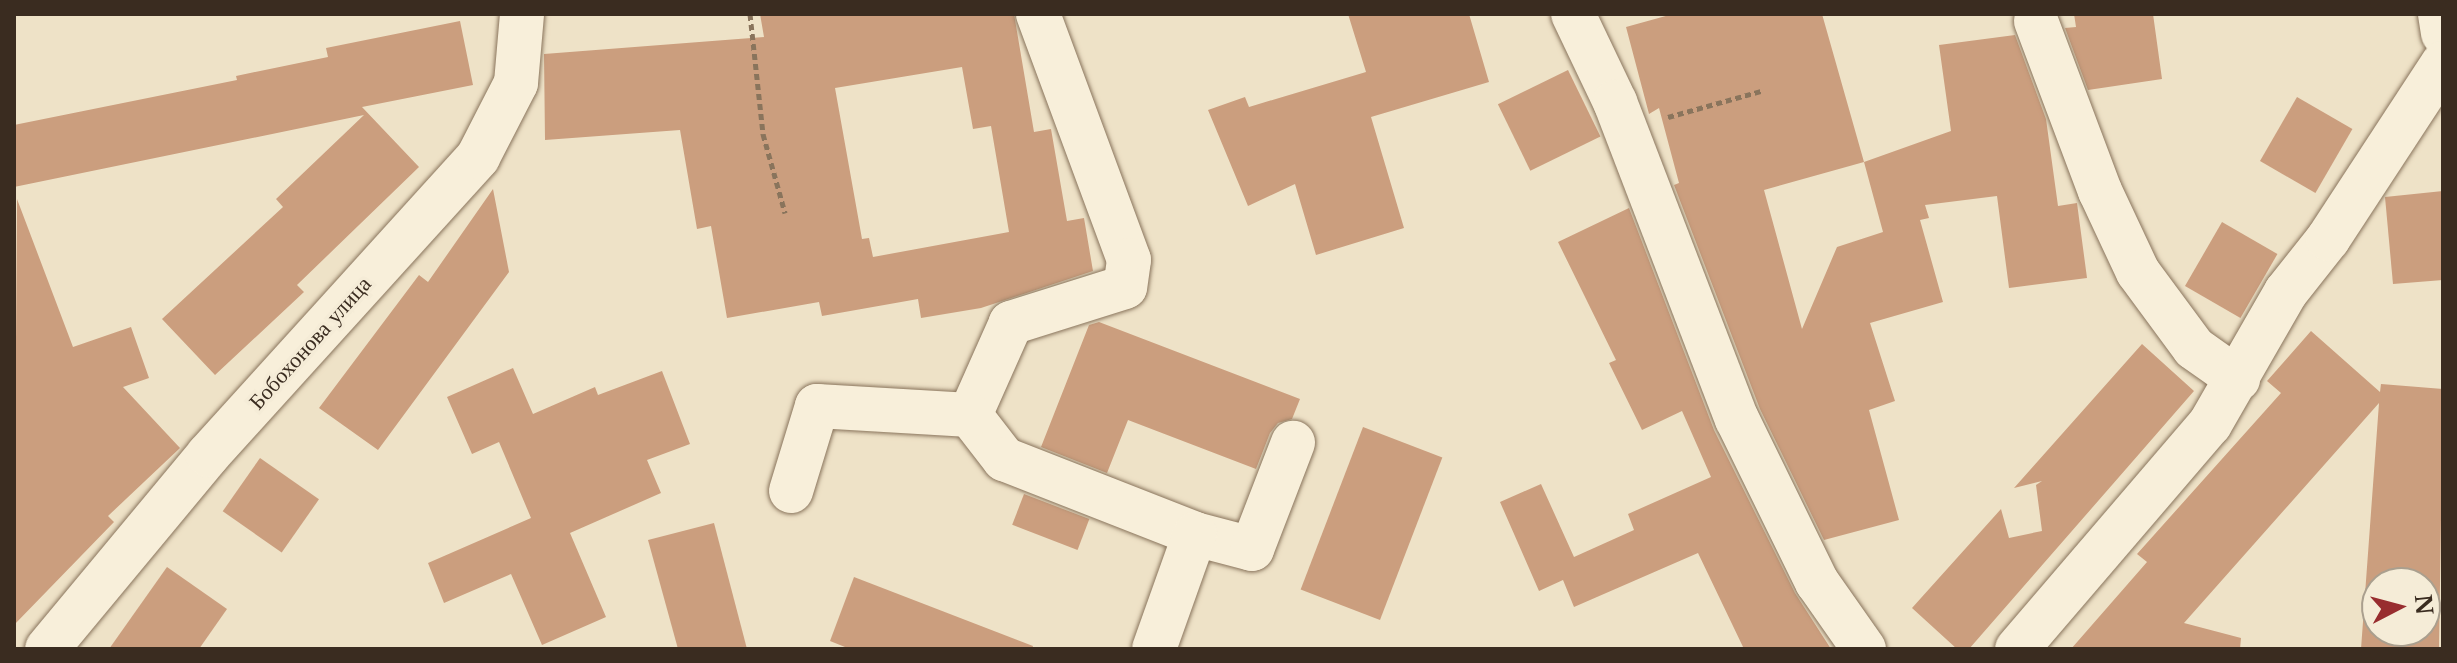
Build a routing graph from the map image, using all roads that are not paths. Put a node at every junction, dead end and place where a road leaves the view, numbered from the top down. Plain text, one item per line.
1 (522, 14) edge
2 (1038, 14) edge
3 (1573, 14) edge
4 (2440, 14) edge
5 (2036, 21) dead end
6 (2443, 34) edge
7 (2443, 63) edge
8 (2238, 379) junction
9 (970, 415) junction
10 (1293, 443) dead end
11 (791, 491) dead end
12 (1195, 534) junction
13 (47, 649) edge
14 (1154, 649) edge
15 (1864, 649) edge
16 (2017, 649) edge

1 - 13 street, Бобохонова улица
2 - 9 street
3 - 15 street
4 - 6 street
5 - 8 street
7 - 8 street
8 - 16 street
9 - 11 street
9 - 12 street
10 - 12 street
12 - 14 street

